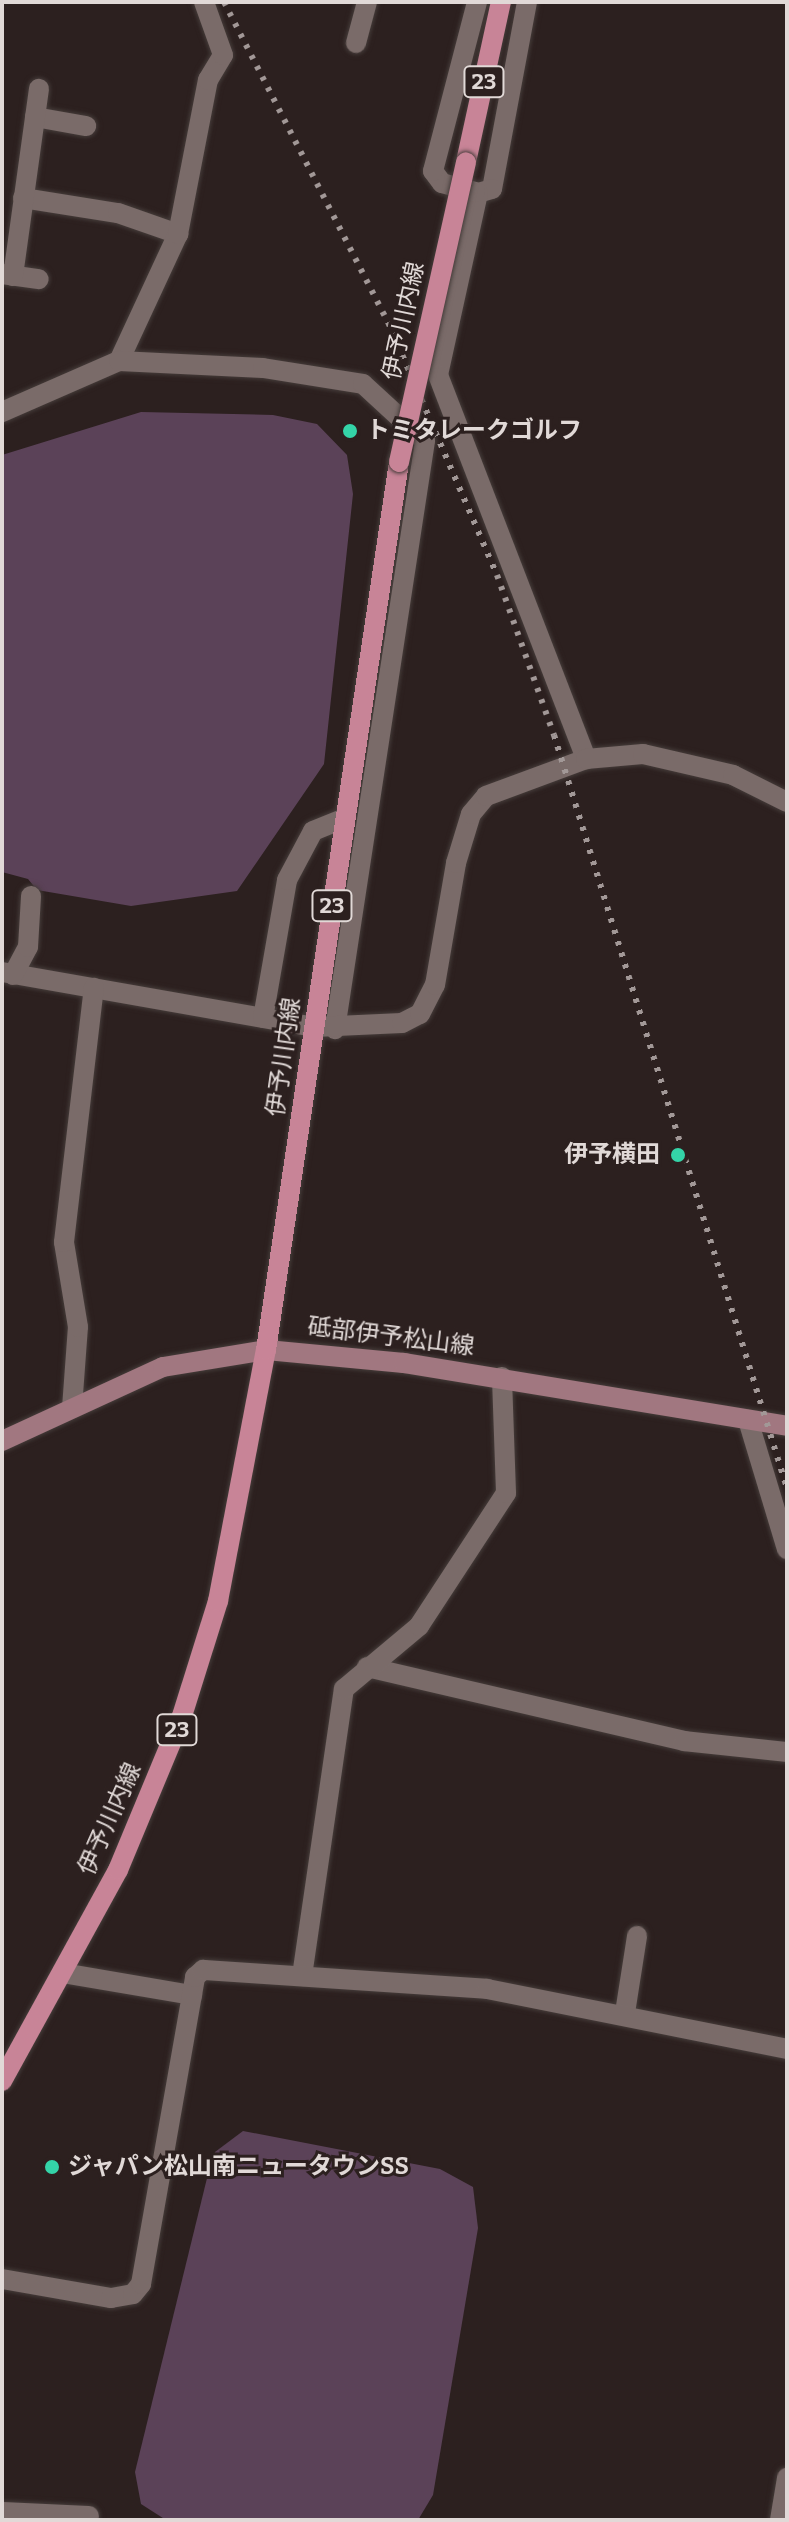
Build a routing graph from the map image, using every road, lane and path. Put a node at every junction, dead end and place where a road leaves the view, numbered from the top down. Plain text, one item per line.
1 (204, 2) edge
2 (367, 2) edge
3 (477, 2) edge
4 (501, 2) edge
5 (527, 2) edge
6 (356, 43) dead end
7 (39, 89) dead end
8 (35, 117) junction
9 (86, 126) dead end
10 (478, 193) junction
11 (23, 198) junction
12 (178, 234) junction
13 (7, 275) edge
14 (39, 279) dead end
15 (119, 361) junction
16 (2, 412) edge
17 (586, 759) junction
18 (787, 802) edge
19 (343, 819) junction
20 (31, 896) dead end
21 (5, 973) edge
22 (94, 988) junction
23 (263, 1018) junction
24 (325, 1028) junction
25 (266, 1350) junction
26 (502, 1377) junction
27 (72, 1408) junction
28 (748, 1420) junction
29 (787, 1426) edge
30 (2, 1441) edge
31 (787, 1549) edge
32 (367, 1667) junction
33 (787, 1752) edge
34 (637, 1936) dead end
35 (63, 1973) junction
36 (302, 1976) junction
37 (192, 1995) junction
38 (625, 2013) junction
39 (787, 2049) edge
40 (2, 2081) edge
41 (2, 2279) edge
42 (787, 2478) edge
43 (2, 2512) edge
44 (89, 2516) dead end
45 (780, 2520) edge

1 - 12 street
2 - 6 street
3 - 10 street
4 - 19 main road, 伊予川内線 / 23, bridge
5 - 10 street
7 - 8 street
8 - 9 street
8 - 11 street
10 - 17 street
11 - 12 street
11 - 13 street
12 - 15 street
13 - 14 street
15 - 16 street
15 - 24 street
17 - 18 street
17 - 24 street
19 - 23 street
19 - 24 main road, 伊予川内線 / 23
20 - 21 street
21 - 22 street
22 - 23 street
22 - 27 street
23 - 24 street
24 - 25 main road, 伊予川内線 / 23
25 - 26 main road, 砥部伊予松山線
25 - 27 main road, 砥部伊予松山線
25 - 35 main road, 伊予川内線 / 23
26 - 28 main road, 砥部伊予松山線
26 - 32 street
27 - 30 main road, 砥部伊予松山線
28 - 29 main road, 砥部伊予松山線
28 - 31 street
32 - 33 street
32 - 36 street
34 - 38 street
35 - 37 street
35 - 40 main road, 伊予川内線 / 23
36 - 37 street
36 - 38 street
37 - 41 street
38 - 39 street
42 - 45 street
43 - 44 street

